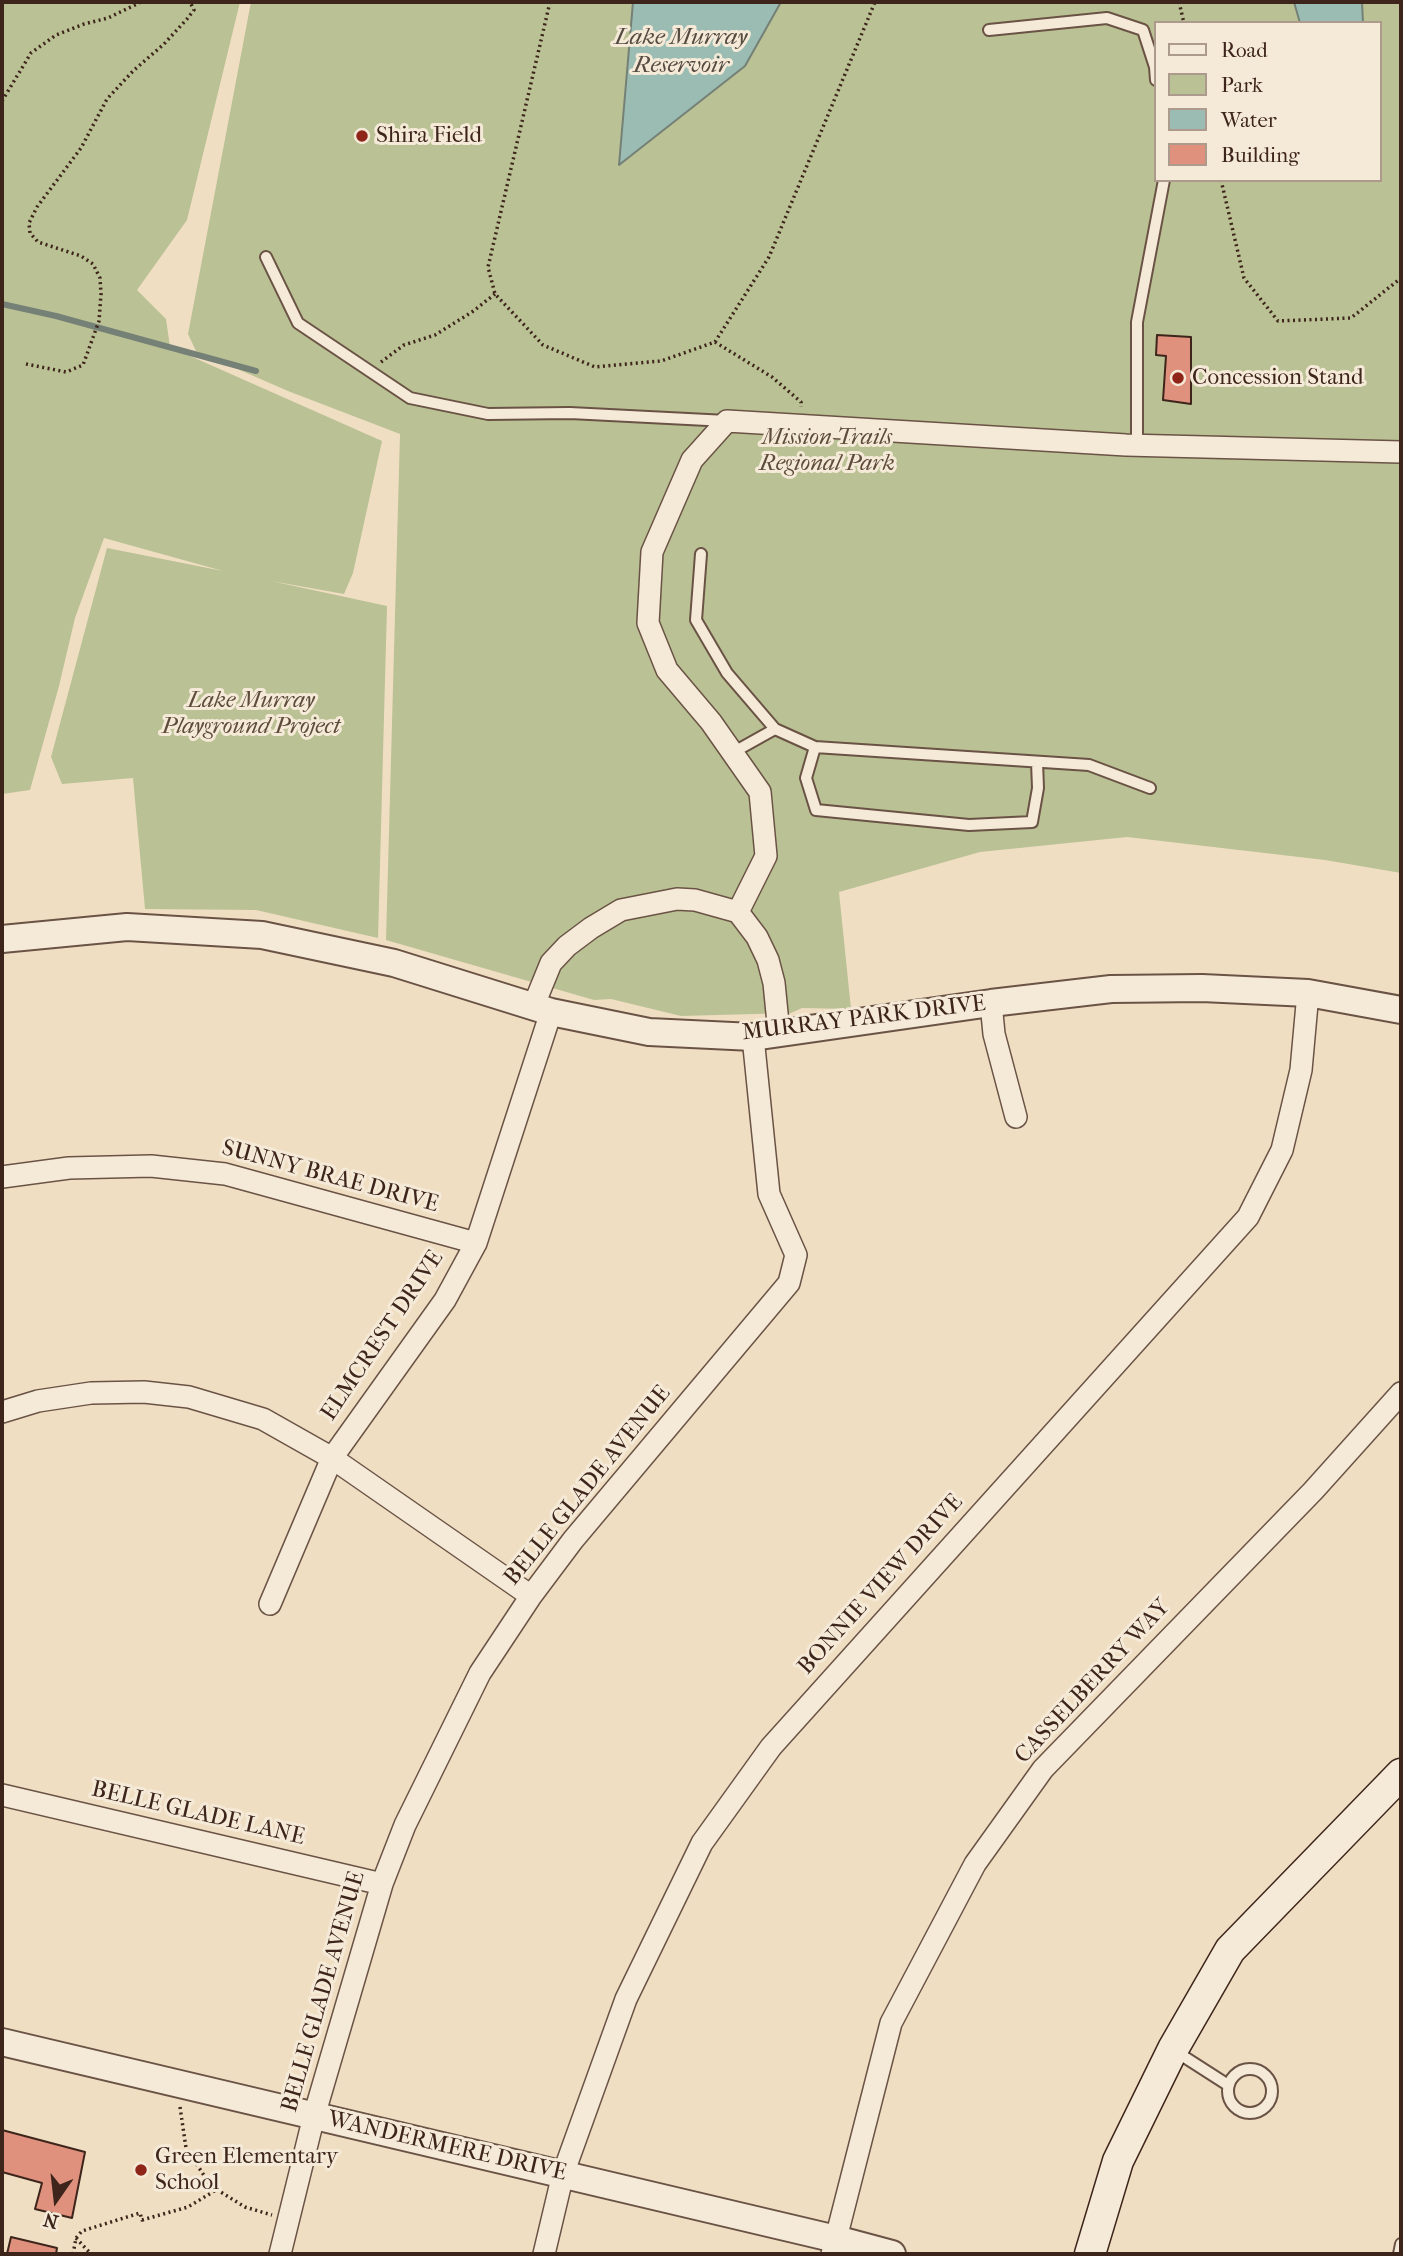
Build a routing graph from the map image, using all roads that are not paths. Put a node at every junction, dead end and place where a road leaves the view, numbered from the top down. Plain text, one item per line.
1 (989, 30) dead end
2 (1154, 64) edge
3 (1164, 182) edge
4 (267, 257) dead end
5 (727, 421) junction
6 (1137, 445) junction
7 (1401, 452) edge
8 (701, 554) dead end
9 (775, 729) junction
10 (815, 747) junction
11 (732, 753) junction
12 (1037, 762) junction
13 (1150, 788) dead end
14 (738, 912) junction
15 (2, 939) edge
16 (1308, 993) junction
17 (991, 1003) junction
18 (542, 1009) junction
19 (1401, 1010) edge
20 (779, 1034) junction
21 (753, 1037) junction
22 (1016, 1117) dead end
23 (2, 1177) edge
24 (476, 1243) junction
25 (1401, 1393) edge
26 (2, 1412) edge
27 (332, 1458) junction
28 (531, 1596) junction
29 (270, 1604) dead end
30 (1401, 1774) edge
31 (2, 1795) edge
32 (382, 1884) junction
33 (2, 2042) edge
34 (1173, 2049) junction
35 (1228, 2085) junction
36 (314, 2116) junction
37 (563, 2174) junction
38 (1401, 2244) edge
39 (834, 2247) edge
40 (280, 2254) edge
41 (544, 2254) edge
42 (892, 2254) edge
43 (1090, 2254) edge
44 (1399, 2254) edge

1 - 2 lane
3 - 6 lane
4 - 5 lane
5 - 6 street
5 - 11 street
6 - 7 street
8 - 9 lane
9 - 10 lane
9 - 11 lane
10 - 12 lane
10 - 12 lane
11 - 14 street
12 - 13 lane
14 - 18 street, ELMCREST DRIVE
14 - 20 street
15 - 18 street, MURRAY PARK DRIVE
16 - 17 street, MURRAY PARK DRIVE
16 - 19 street, MURRAY PARK DRIVE
16 - 37 street, BONNIE VIEW DRIVE
17 - 20 street, MURRAY PARK DRIVE
17 - 22 street
18 - 21 street, MURRAY PARK DRIVE
18 - 24 street, ELMCREST DRIVE
20 - 21 street, MURRAY PARK DRIVE
21 - 28 street, BELLE GLADE AVENUE
23 - 24 street, SUNNY BRAE DRIVE
24 - 27 street, ELMCREST DRIVE
25 - 39 street, CASSELBERRY WAY
26 - 27 street
27 - 28 street
27 - 29 street, ELMCREST DRIVE
28 - 32 street, BELLE GLADE AVENUE
30 - 34 main road
31 - 32 street, BELLE GLADE LANE
32 - 36 street, BELLE GLADE AVENUE
33 - 36 street, WANDERMERE DRIVE
34 - 35 lane
34 - 43 main road
35 - 35 lane
36 - 37 street, WANDERMERE DRIVE
36 - 40 street, BELLE GLADE AVENUE
37 - 39 street, WANDERMERE DRIVE
37 - 41 street, BONNIE VIEW DRIVE
38 - 44 lane
39 - 42 street, WANDERMERE DRIVE

